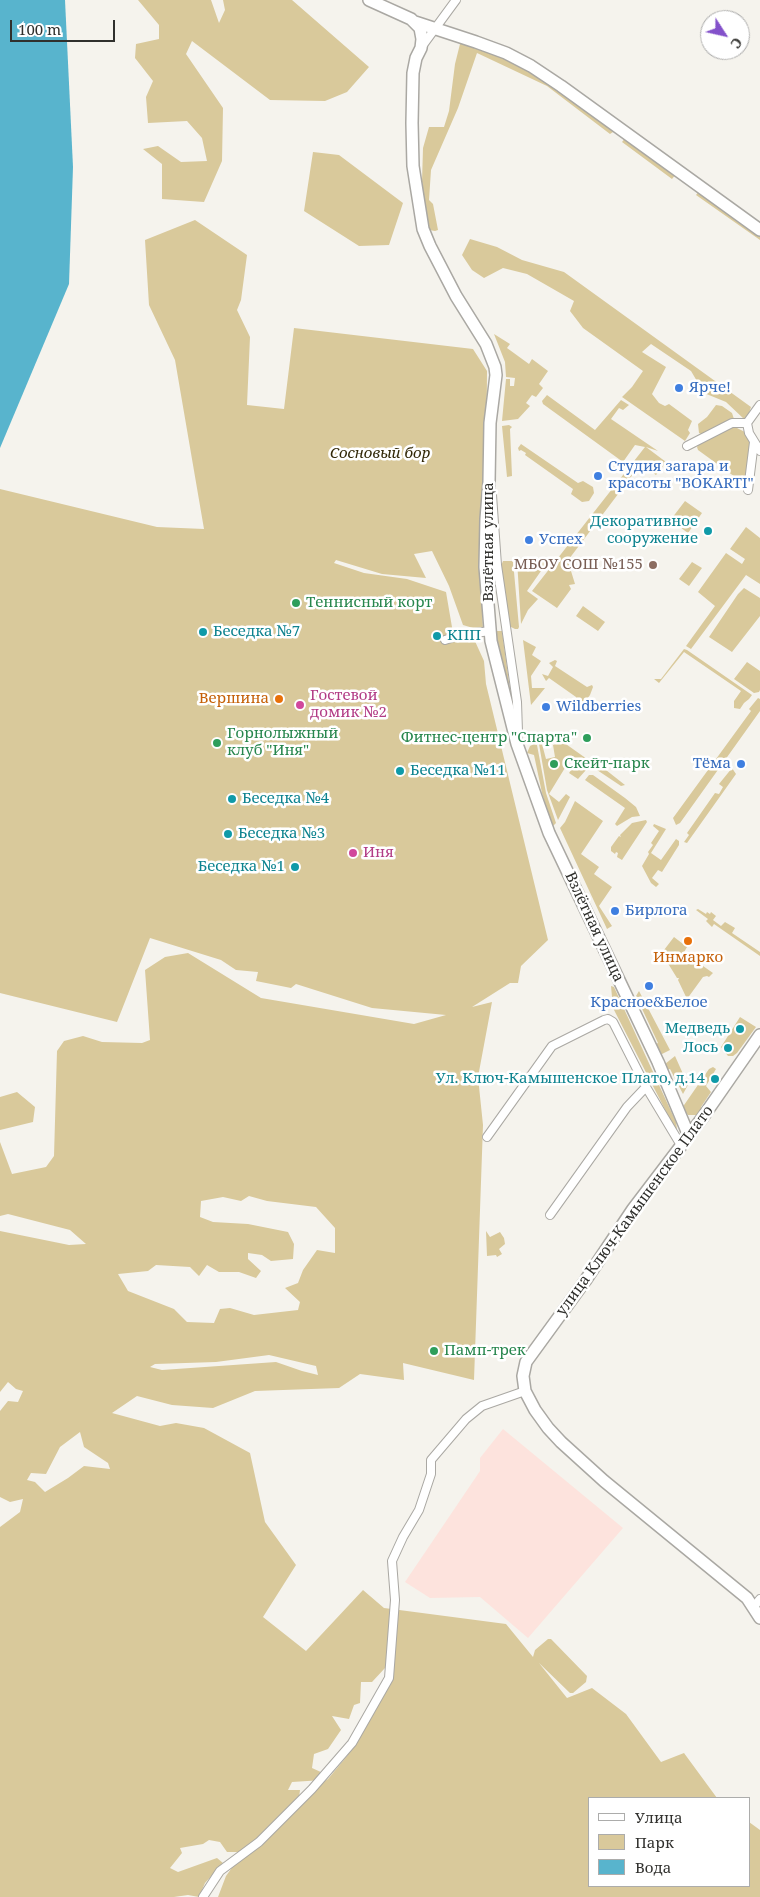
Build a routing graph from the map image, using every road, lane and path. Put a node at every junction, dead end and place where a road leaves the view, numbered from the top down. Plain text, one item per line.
1 (369, 0) edge
2 (456, 0) edge
3 (415, 22) junction
4 (435, 29) junction
5 (420, 48) junction
6 (760, 230) edge
7 (760, 405) edge
8 (747, 423) junction
9 (754, 442) junction
10 (687, 446) dead end
11 (760, 450) edge
12 (489, 482) junction
13 (748, 490) dead end
14 (490, 631) junction
15 (445, 640) dead end
16 (516, 744) junction
17 (760, 1035) edge
18 (646, 1087) junction
19 (680, 1112) junction
20 (703, 1117) junction
21 (689, 1136) junction
22 (487, 1137) dead end
23 (682, 1146) junction
24 (550, 1215) dead end
25 (525, 1392) junction
26 (757, 1604) edge
27 (760, 1618) edge
28 (203, 1897) edge

1 - 3 main road
2 - 4 street, Взлётная улица
3 - 4 main road
3 - 5 main road
4 - 5 street, Взлётная улица
4 - 6 main road
5 - 12 main road, Взлётная улица
7 - 8 street
8 - 9 street
8 - 10 street
9 - 11 street
9 - 13 street
12 - 14 main road, Взлётная улица
12 - 16 street
14 - 15 street
14 - 16 main road, Взлётная улица
16 - 19 main road, Взлётная улица
17 - 20 main road, улица Ключ-Камышенское Плато
18 - 22 street
18 - 23 street
18 - 24 street
19 - 20 main road
19 - 21 main road, Взлётная улица
20 - 21 main road, улица Ключ-Камышенское Плато
21 - 23 main road, улица Ключ-Камышенское Плато
23 - 25 main road, улица Ключ-Камышенское Плато
25 - 26 main road, улица Ключ-Камышенское Плато
25 - 28 street
26 - 27 main road, улица Ключ-Камышенское Плато

